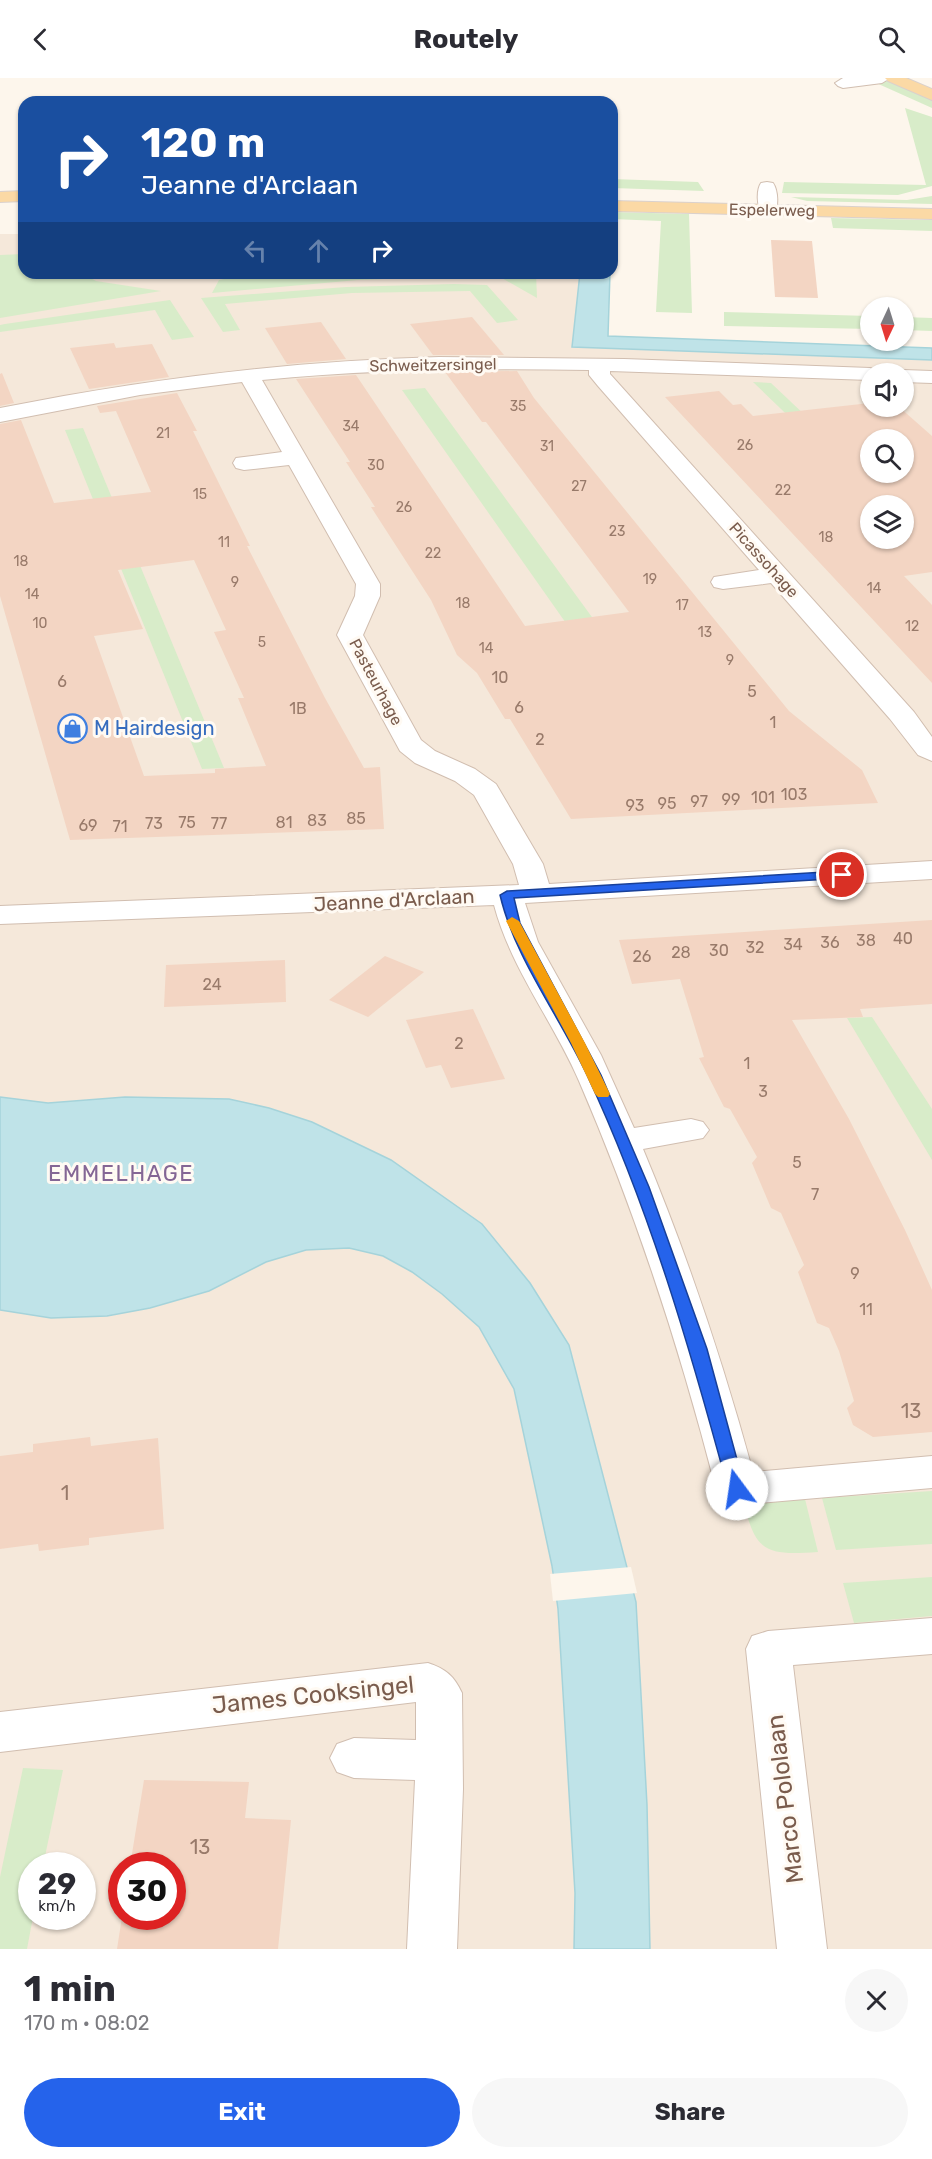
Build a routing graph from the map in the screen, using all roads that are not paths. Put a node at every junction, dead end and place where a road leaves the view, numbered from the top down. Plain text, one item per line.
1 (882, 78) edge
2 (893, 78) edge
3 (843, 83) dead end
4 (932, 95) edge
5 (18, 196) edge
6 (0, 197) edge
7 (618, 200) edge
8 (768, 200) junction
9 (618, 206) edge
10 (932, 206) edge
11 (705, 208) junction
12 (932, 214) edge
13 (600, 369) junction
14 (249, 375) junction
15 (860, 375) edge
16 (914, 376) edge
17 (932, 377) edge
18 (552, 378) dead end
19 (0, 415) edge
20 (296, 457) junction
21 (244, 463) dead end
22 (777, 574) junction
23 (723, 582) dead end
24 (932, 753) edge
25 (932, 870) edge
26 (521, 894) junction
27 (0, 915) edge
28 (691, 1130) dead end
29 (623, 1141) junction
30 (932, 1472) edge
31 (932, 1636) edge
32 (0, 1732) edge
33 (354, 1758) dead end
34 (439, 1761) junction
35 (432, 1949) edge
36 (802, 1949) edge

1 - 3 street
2 - 4 main road
5 - 6 main road
7 - 11 main road, Espelerweg
8 - 10 main road, Espelerweg
8 - 11 main road, Espelerweg
8 - 12 main road, Espelerweg
9 - 11 main road, Espelerweg
13 - 14 street, Schweitzersingel
13 - 15 street, Schweitzersingel
13 - 18 street
13 - 22 street, Picassohage
14 - 19 street, Schweitzersingel
14 - 20 street, Pasteurhage
16 - 17 street
20 - 21 street
20 - 26 street, Pasteurhage
22 - 23 street
22 - 24 street, Picassohage
25 - 26 street, Jeanne d'Arclaan
26 - 27 street, Jeanne d'Arclaan
26 - 29 street
28 - 29 street
29 - 30 street
31 - 36 street, Marco Pololaan
32 - 34 street, James Cooksingel
33 - 34 street
34 - 35 street, James Cooksingel

